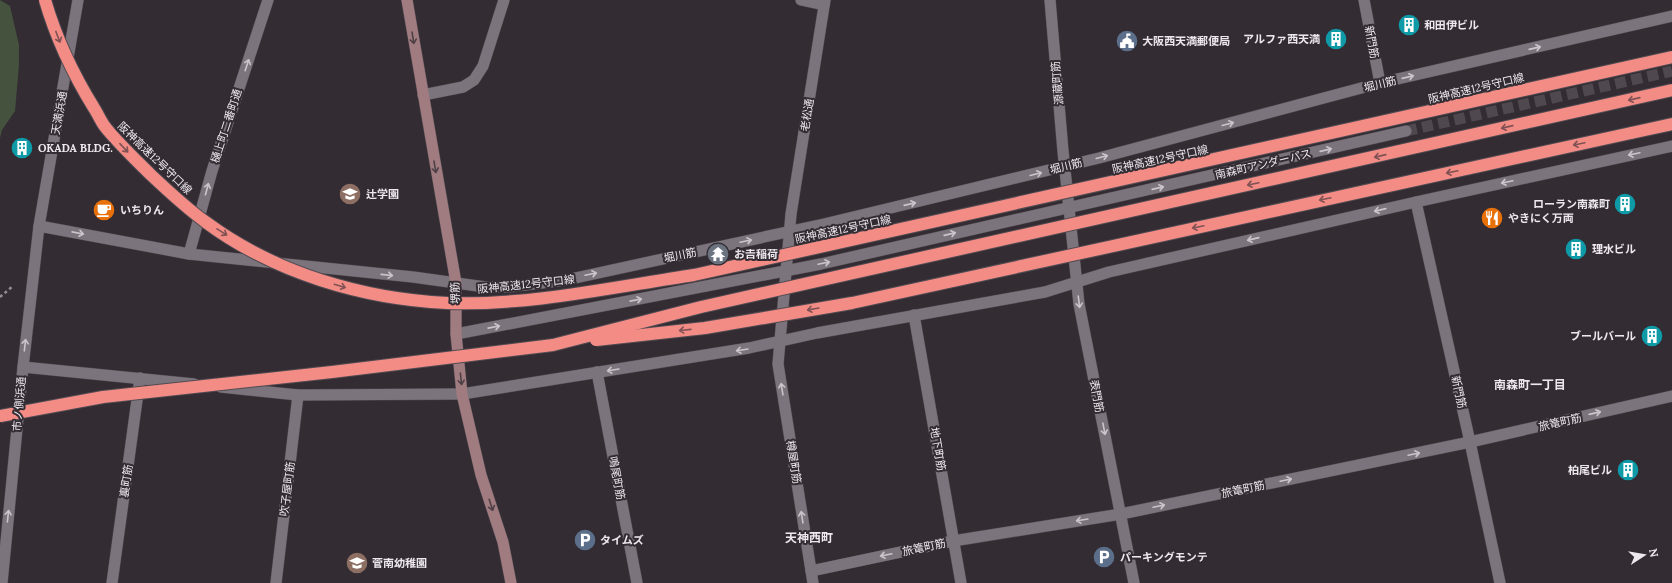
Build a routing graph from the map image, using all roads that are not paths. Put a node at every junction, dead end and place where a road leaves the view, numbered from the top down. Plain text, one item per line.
1 (45, 0) edge
2 (78, 0) edge
3 (268, 0) edge
4 (407, 0) edge
5 (504, 0) edge
6 (801, 0) edge
7 (1050, 0) edge
8 (1364, 0) edge
9 (825, 3) edge
10 (1672, 16) edge
11 (1672, 57) edge
12 (1380, 83) junction
13 (1672, 90) edge
14 (423, 95) junction
15 (1672, 124) edge
16 (1406, 131) tunnel mouth
17 (1672, 146) edge
18 (1064, 166) junction
19 (1416, 202) junction
20 (1069, 207) junction
21 (40, 226) junction
22 (790, 231) junction
23 (189, 254) junction
24 (786, 271) junction
25 (1077, 282) junction
26 (456, 283) junction
27 (914, 315) junction
28 (456, 334) junction
29 (780, 342) junction
30 (553, 345) junction
31 (22, 367) junction
32 (597, 372) junction
33 (140, 378) junction
34 (462, 394) junction
35 (298, 395) junction
36 (1672, 396) edge
37 (0, 416) edge
38 (1470, 442) junction
39 (1121, 514) junction
40 (953, 542) junction
41 (811, 571) junction
42 (2, 583) edge
43 (112, 583) edge
44 (276, 583) edge
45 (512, 583) edge
46 (637, 583) edge
47 (813, 583) edge
48 (961, 583) edge
49 (1134, 583) edge
50 (1500, 583) edge

1 -> 11 highway, 阪神高速12号守口線, bridge
2 - 21 street, 天満浜通
23 -> 3 street, 樋上町二番町通
4 -> 14 main road, 堺筋
5 - 14 street
6 - 9 street
7 - 18 street, 源蔵町筋
8 - 12 street, 新門筋
9 - 22 street, 老松通
12 -> 10 street, 堀川筋
18 -> 12 street, 堀川筋
13 -> 30 highway, bridge
14 -> 26 main road, 堺筋
15 -> 30 highway, bridge
20 -> 16 street, 南森町アンダーパス
17 -> 19 street
18 - 20 street, 源蔵町筋
22 -> 18 street, 堀川筋
19 -> 25 street
19 - 38 street, 新門筋
24 -> 20 street, 南森町アンダーパス
20 - 25 street, 表門筋
21 -> 23 street, 堀川筋
31 -> 21 street, 市ノ側浜通
22 - 24 street, 老松通
26 -> 22 street, 堀川筋
23 -> 26 street, 堀川筋
28 -> 24 street, 南森町アンダーパス
24 - 29 street, 樽屋町筋
25 - 27 street
25 -> 39 street, 表門筋
26 - 28 main road, 堺筋
27 - 29 street
27 - 40 street, 地下町筋
28 -> 34 main road, 堺筋
29 -> 32 street
41 -> 29 street, 樽屋町筋
30 - 37 highway, bridge
31 - 33 street
42 -> 31 street, 市ノ側浜通
32 - 34 street
32 - 46 street, 鳴尾町筋
33 - 35 street
33 - 43 street, 裏町筋
34 - 35 street
34 -> 45 main road, 堺筋
35 - 44 street, 吹子屋町筋
38 -> 36 street, 旅篭町筋
39 -> 38 street, 旅篭町筋
38 - 50 street, 新門筋
39 -> 40 street, 旅篭町筋
39 - 49 street, 表門筋
40 -> 41 street, 旅篭町筋
40 - 48 street, 地下町筋
41 - 47 street, 樽屋町筋

